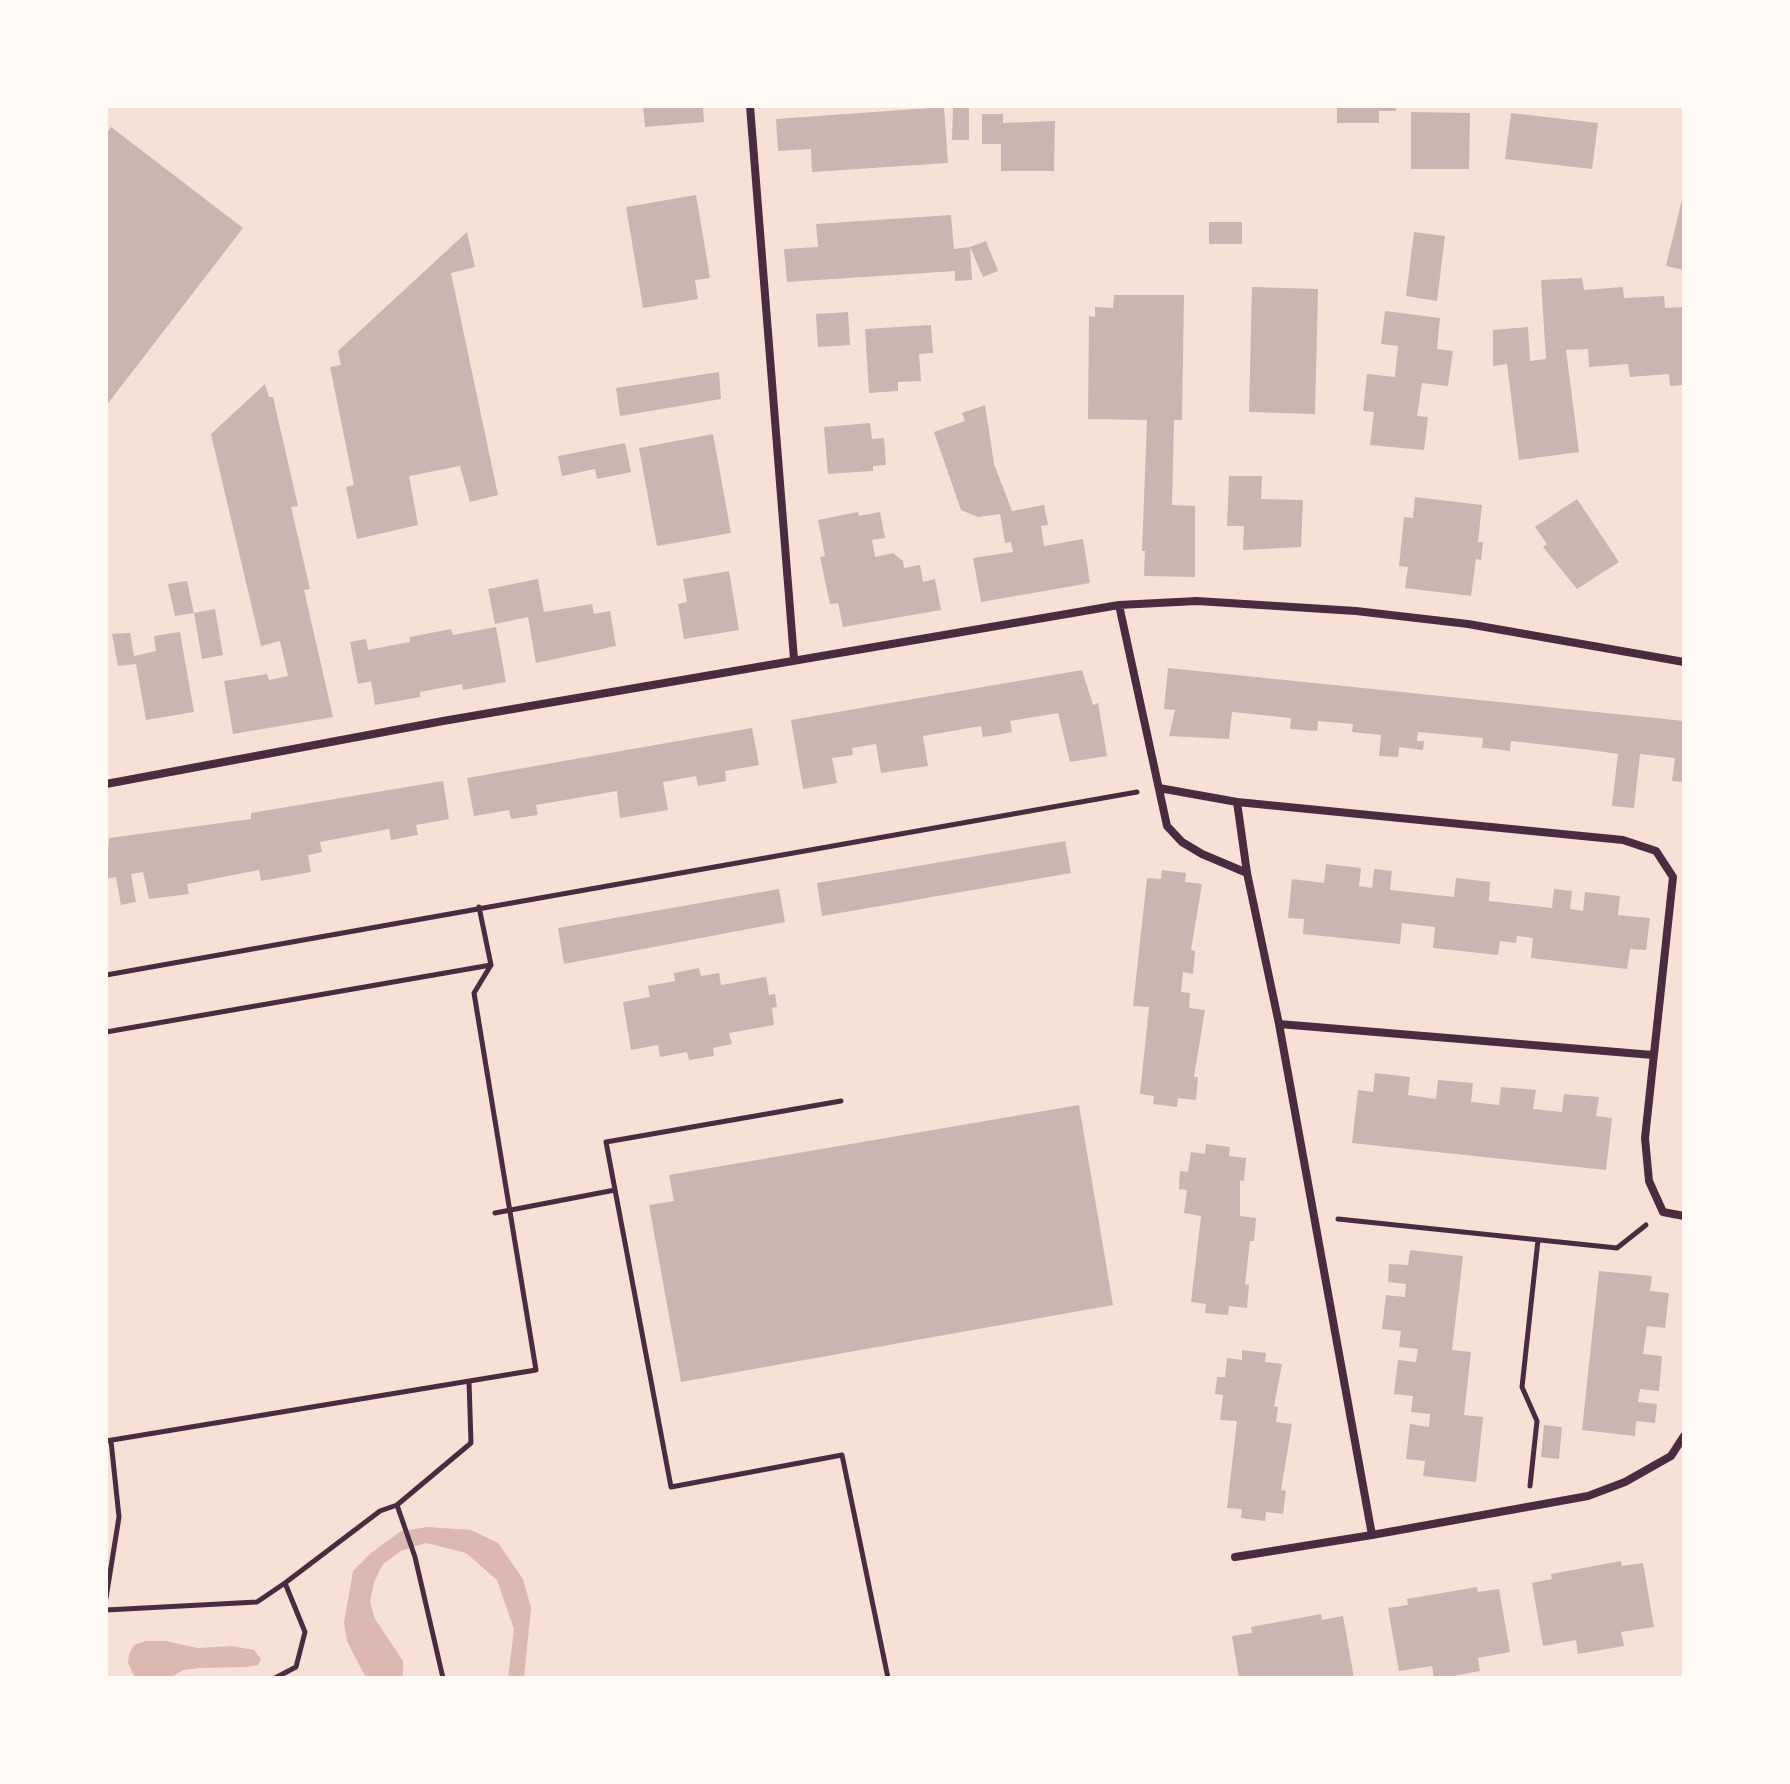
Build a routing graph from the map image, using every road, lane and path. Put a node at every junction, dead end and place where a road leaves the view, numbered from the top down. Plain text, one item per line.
1 (750, 106) edge
2 (1119, 605) junction
3 (794, 659) junction
4 (1684, 662) edge
5 (106, 784) edge
6 (1159, 788) junction
7 (1237, 802) junction
8 (1247, 873) junction
9 (479, 907) junction
10 (491, 965) junction
11 (106, 975) edge
12 (1279, 1024) junction
13 (106, 1032) edge
14 (1653, 1055) junction
15 (841, 1101) dead end
16 (615, 1190) junction
17 (510, 1211) junction
18 (1663, 1212) junction
19 (495, 1213) dead end
20 (1684, 1216) edge
21 (1314, 1217) junction
22 (1538, 1240) junction
23 (469, 1381) junction
24 (1684, 1436) edge
25 (109, 1441) edge
26 (397, 1505) junction
27 (1528, 1507) junction
28 (1372, 1535) junction
29 (1235, 1557) dead end
30 (285, 1583) junction
31 (106, 1598) edge
32 (106, 1610) edge
33 (275, 1678) edge
34 (443, 1678) edge
35 (888, 1678) edge

1 - 3 street
2 - 3 street
2 - 4 street
2 - 6 street
3 - 5 street
6 - 7 street
6 - 8 street
6 - 9 path
7 - 8 street
7 - 14 street
8 - 12 street
9 - 10 path
9 - 11 path
10 - 13 path
10 - 17 path
12 - 14 street
12 - 21 street
14 - 18 street
15 - 16 path
16 - 17 path
16 - 35 path
17 - 19 path
17 - 23 path
18 - 20 street
18 - 22 path
21 - 22 path
21 - 28 street
22 - 27 path
23 - 25 path
23 - 26 path
24 - 27 street
25 - 31 path
26 - 30 path
26 - 34 path
27 - 28 street
28 - 29 street
30 - 32 path
30 - 33 path

